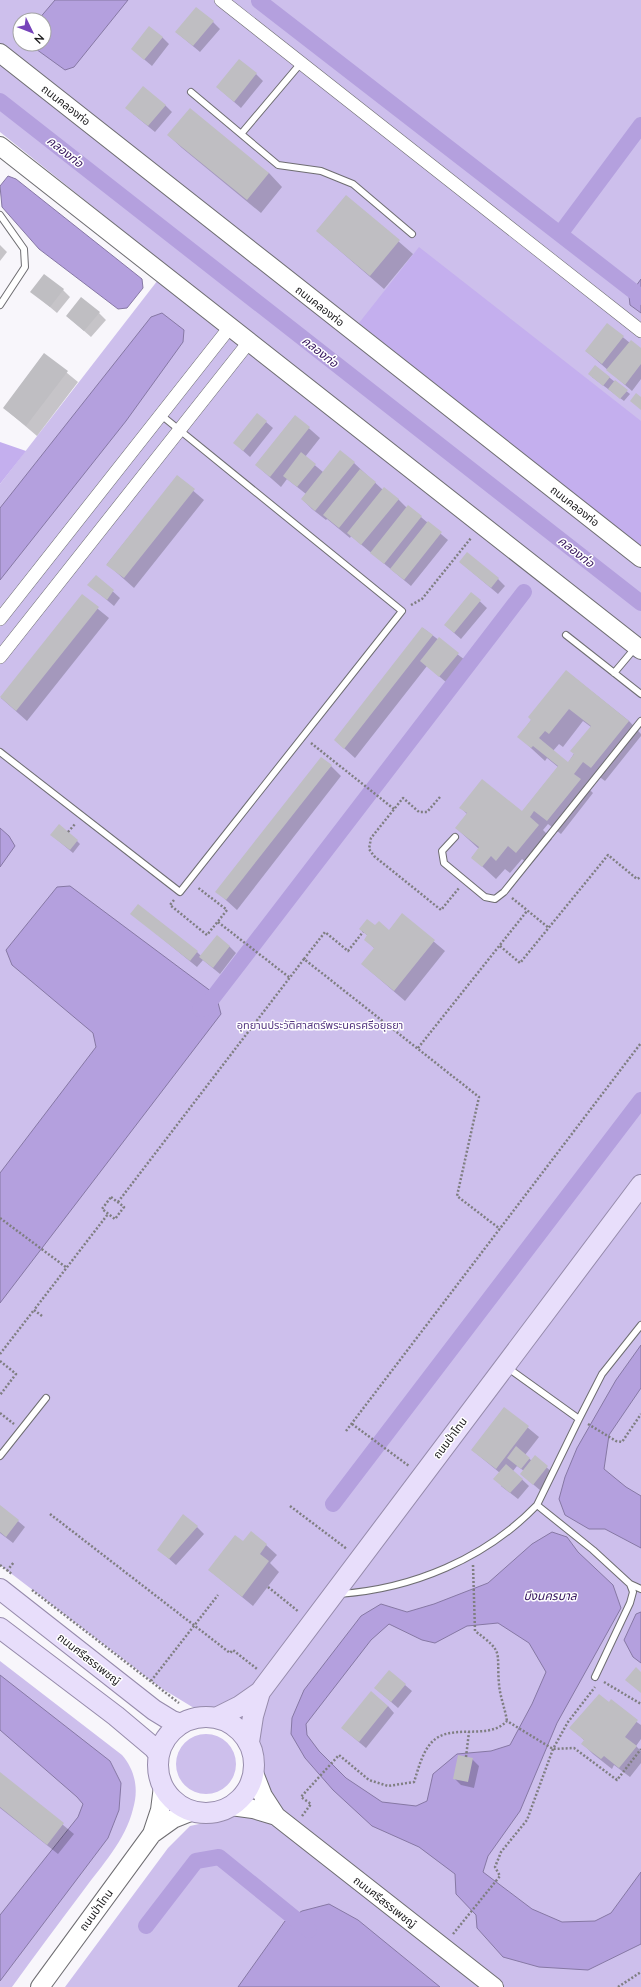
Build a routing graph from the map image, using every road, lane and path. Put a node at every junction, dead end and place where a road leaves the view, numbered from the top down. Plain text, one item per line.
1 (221, 0) edge
2 (0, 53) edge
3 (300, 63) junction
4 (191, 92) dead end
5 (241, 134) junction
6 (0, 146) edge
7 (0, 215) edge
8 (412, 234) dead end
9 (0, 305) edge
10 (230, 327) junction
11 (641, 331) edge
12 (249, 342) junction
13 (161, 415) junction
14 (179, 430) junction
15 (482, 525) junction
16 (641, 558) edge
17 (402, 611) junction
18 (0, 620) edge
19 (566, 635) dead end
20 (638, 648) edge
21 (0, 657) edge
22 (614, 673) junction
23 (641, 694) edge
24 (641, 721) edge
25 (302, 736) junction
26 (0, 752) edge
27 (440, 797) dead end
28 (394, 809) junction
29 (455, 836) dead end
30 (641, 877) edge
31 (189, 880) junction
32 (465, 880) junction
33 (180, 892) junction
34 (504, 892) junction
35 (527, 911) junction
36 (218, 922) junction
37 (549, 928) junction
38 (363, 932) dead end
39 (500, 946) junction
40 (304, 959) junction
41 (290, 978) junction
42 (641, 1043) edge
43 (418, 1048) junction
44 (641, 1185) edge
45 (118, 1202) junction
46 (108, 1214) junction
47 (0, 1218) edge
48 (500, 1229) junction
49 (67, 1268) junction
50 (34, 1310) junction
51 (42, 1316) dead end
52 (641, 1325) edge
53 (0, 1354) edge
54 (0, 1361) edge
55 (505, 1366) junction
56 (0, 1395) edge
57 (46, 1398) dead end
58 (0, 1413) edge
59 (641, 1414) edge
60 (578, 1419) junction
61 (585, 1423) dead end
62 (352, 1424) junction
63 (21, 1430) junction
64 (346, 1432) dead end
65 (393, 1454) dead end
66 (0, 1456) edge
67 (537, 1505) junction
68 (290, 1506) dead end
69 (50, 1514) dead end
70 (472, 1554) junction
71 (360, 1559) junction
72 (14, 1562) dead end
73 (0, 1565) edge
74 (7, 1570) junction
75 (6, 1580) edge
76 (630, 1584) junction
77 (26, 1585) dead end
78 (268, 1588) dead end
79 (641, 1589) edge
80 (218, 1595) dead end
81 (333, 1595) junction
82 (288, 1604) dead end
83 (20, 1605) junction
84 (195, 1625) junction
85 (0, 1629) edge
86 (245, 1660) dead end
87 (595, 1677) junction
88 (152, 1681) junction
89 (260, 1692) junction
90 (641, 1704) edge
91 (216, 1718) junction
92 (188, 1721) junction
93 (506, 1721) junction
94 (469, 1732) junction
95 (249, 1742) junction
96 (553, 1749) junction
97 (641, 1749) edge
98 (159, 1755) junction
99 (466, 1757) dead end
100 (254, 1773) junction
101 (163, 1786) junction
102 (231, 1806) junction
103 (192, 1811) junction
104 (276, 1816) junction
105 (292, 1829) junction
106 (152, 1834) junction
107 (443, 1947) junction
108 (641, 1972) edge
109 (40, 1987) edge
110 (494, 1987) edge
111 (618, 1987) edge

1 - 3 street
2 - 16 street, ถนนคลองท่อ
3 - 5 lane
3 - 11 street
4 - 5 lane
5 - 8 lane
6 - 10 street
7 - 9 lane
10 - 12 street
10 - 13 street
12 - 14 street
12 - 15 street
13 - 14 lane
13 - 18 street
14 - 17 lane
14 - 21 street
15 - 17 path
15 - 20 street
17 - 25 lane
19 - 22 lane
20 - 22 lane
22 - 23 lane
24 - 34 lane
25 - 28 path
25 - 31 lane
26 - 33 lane
27 - 28 path
28 - 32 path
29 - 32 lane
30 - 37 path
31 - 33 lane
31 - 36 path
32 - 34 lane
33 - 36 path
34 - 35 path
35 - 37 path
35 - 39 path
36 - 41 path
37 - 39 path
38 - 40 path
39 - 43 path
40 - 41 path
40 - 43 path
41 - 45 path
42 - 48 path
43 - 48 path
44 - 55 main road, ถนนป่าโทน
45 - 46 path
45 - 46 path
46 - 49 path
47 - 49 path
48 - 62 path
49 - 50 path
50 - 51 path
50 - 53 path
52 - 60 lane
54 - 56 path
55 - 60 lane
55 - 71 main road, ถนนป่าโทน
57 - 63 lane
58 - 63 path
59 - 61 path
60 - 67 lane
62 - 64 path
62 - 65 path
63 - 66 lane
67 - 70 lane
67 - 76 lane
68 - 71 path
69 - 84 path
70 - 81 lane
70 - 93 path
71 - 81 main road, ถนนป่าโทน
72 - 74 path
73 - 74 path
74 - 75 path
74 - 75 path
75 - 83 main road, ถนนศรีสรรเพชญ์
76 - 79 lane
76 - 87 lane
77 - 88 path
78 - 82 path
80 - 84 path
81 - 89 main road, ถนนป่าโทน
83 - 85 main road
83 - 92 main road, ถนนศรีสรรเพชญ์
84 - 86 path
84 - 88 path
85 - 98 main road
87 - 90 path
87 - 96 path
88 - 92 path
89 - 91 main road, ถนนป่าโทน
89 - 95 main road, ถนนป่าโทน
91 - 92 main road
91 - 95 main road
92 - 98 main road
93 - 94 path
93 - 96 path
94 - 99 path
94 - 105 path
95 - 100 main road
96 - 97 path
96 - 107 path
98 - 101 main road
100 - 102 main road
100 - 104 street, ถนนศรีสรรเพชญ์
101 - 103 main road
101 - 106 street, ถนนป่าโทน
102 - 103 main road
102 - 104 street, ถนนศรีสรรเพชญ์
103 - 106 street, ถนนป่าโทน
104 - 105 street, ถนนศรีสรรเพชญ์
105 - 107 street, ถนนศรีสรรเพชญ์
106 - 109 street, ถนนป่าโทน
107 - 110 street, ถนนศรีสรรเพชญ์
108 - 111 path

